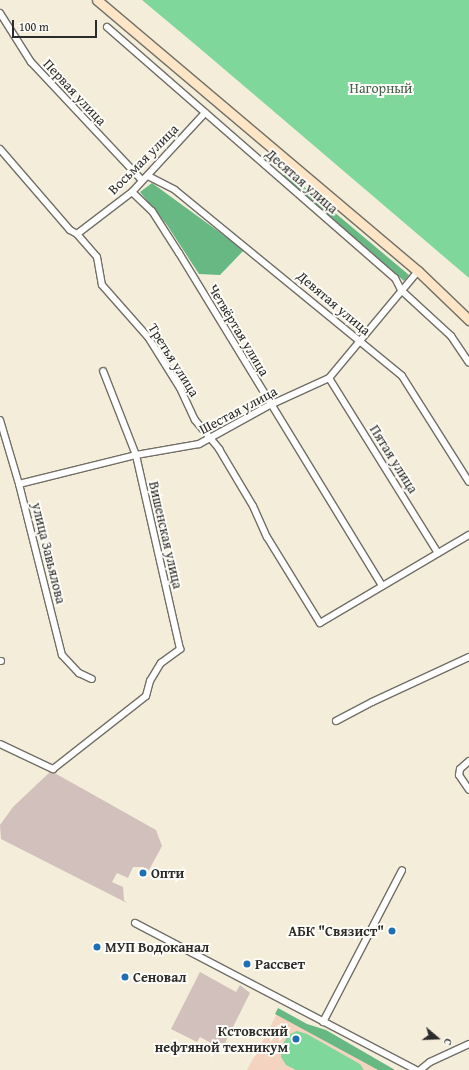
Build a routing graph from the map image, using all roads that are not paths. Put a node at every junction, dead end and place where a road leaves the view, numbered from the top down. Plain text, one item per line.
1 (97, 0) edge
2 (0, 14) edge
3 (106, 28) dead end
4 (205, 113) junction
5 (0, 149) edge
6 (148, 176) junction
7 (142, 180) junction
8 (132, 192) junction
9 (77, 234) junction
10 (418, 271) junction
11 (401, 290) junction
12 (469, 320) edge
13 (358, 340) junction
14 (469, 363) edge
15 (103, 371) dead end
16 (329, 378) junction
17 (270, 405) junction
18 (0, 420) edge
19 (210, 439) junction
20 (136, 455) junction
21 (469, 482) edge
22 (19, 484) junction
23 (469, 535) edge
24 (438, 553) junction
25 (382, 586) junction
26 (469, 657) edge
27 (92, 679) dead end
28 (336, 721) dead end
29 (0, 744) edge
30 (469, 761) edge
31 (469, 790) edge
32 (402, 870) dead end
33 (135, 923) dead end
34 (323, 1022) junction
35 (469, 1044) edge
36 (416, 1070) edge
37 (420, 1070) edge

1 - 10 main road
2 - 7 street, Первая улица
3 - 4 street, Десятая улица
4 - 6 street, Восьмая улица
4 - 11 street, Десятая улица
5 - 9 street, Третья улица
6 - 7 street, Восьмая улица
6 - 13 street, Девятая улица
7 - 8 street, Восьмая улица
8 - 9 street, Восьмая улица
8 - 17 street, Четвёртая улица
9 - 19 street, Третья улица
10 - 11 street, Шестая улица
10 - 12 main road
11 - 13 street, Шестая улица
11 - 14 street, Десятая улица
13 - 16 street, Шестая улица
13 - 21 street, Девятая улица
15 - 20 street, Вишенская улица
16 - 17 street, Шестая улица
16 - 24 street, Пятая улица
17 - 19 street, Шестая улица
17 - 25 street, Четвёртая улица
18 - 22 street, улица Завьялова
19 - 20 street, Шестая улица
19 - 25 street, Третья улица
20 - 22 street, Шестая улица
20 - 29 street, Вишенская улица
22 - 27 street, улица Завьялова
23 - 24 street
24 - 25 street
26 - 28 street
30 - 31 street
32 - 34 street
33 - 34 street
34 - 36 street
35 - 37 street

